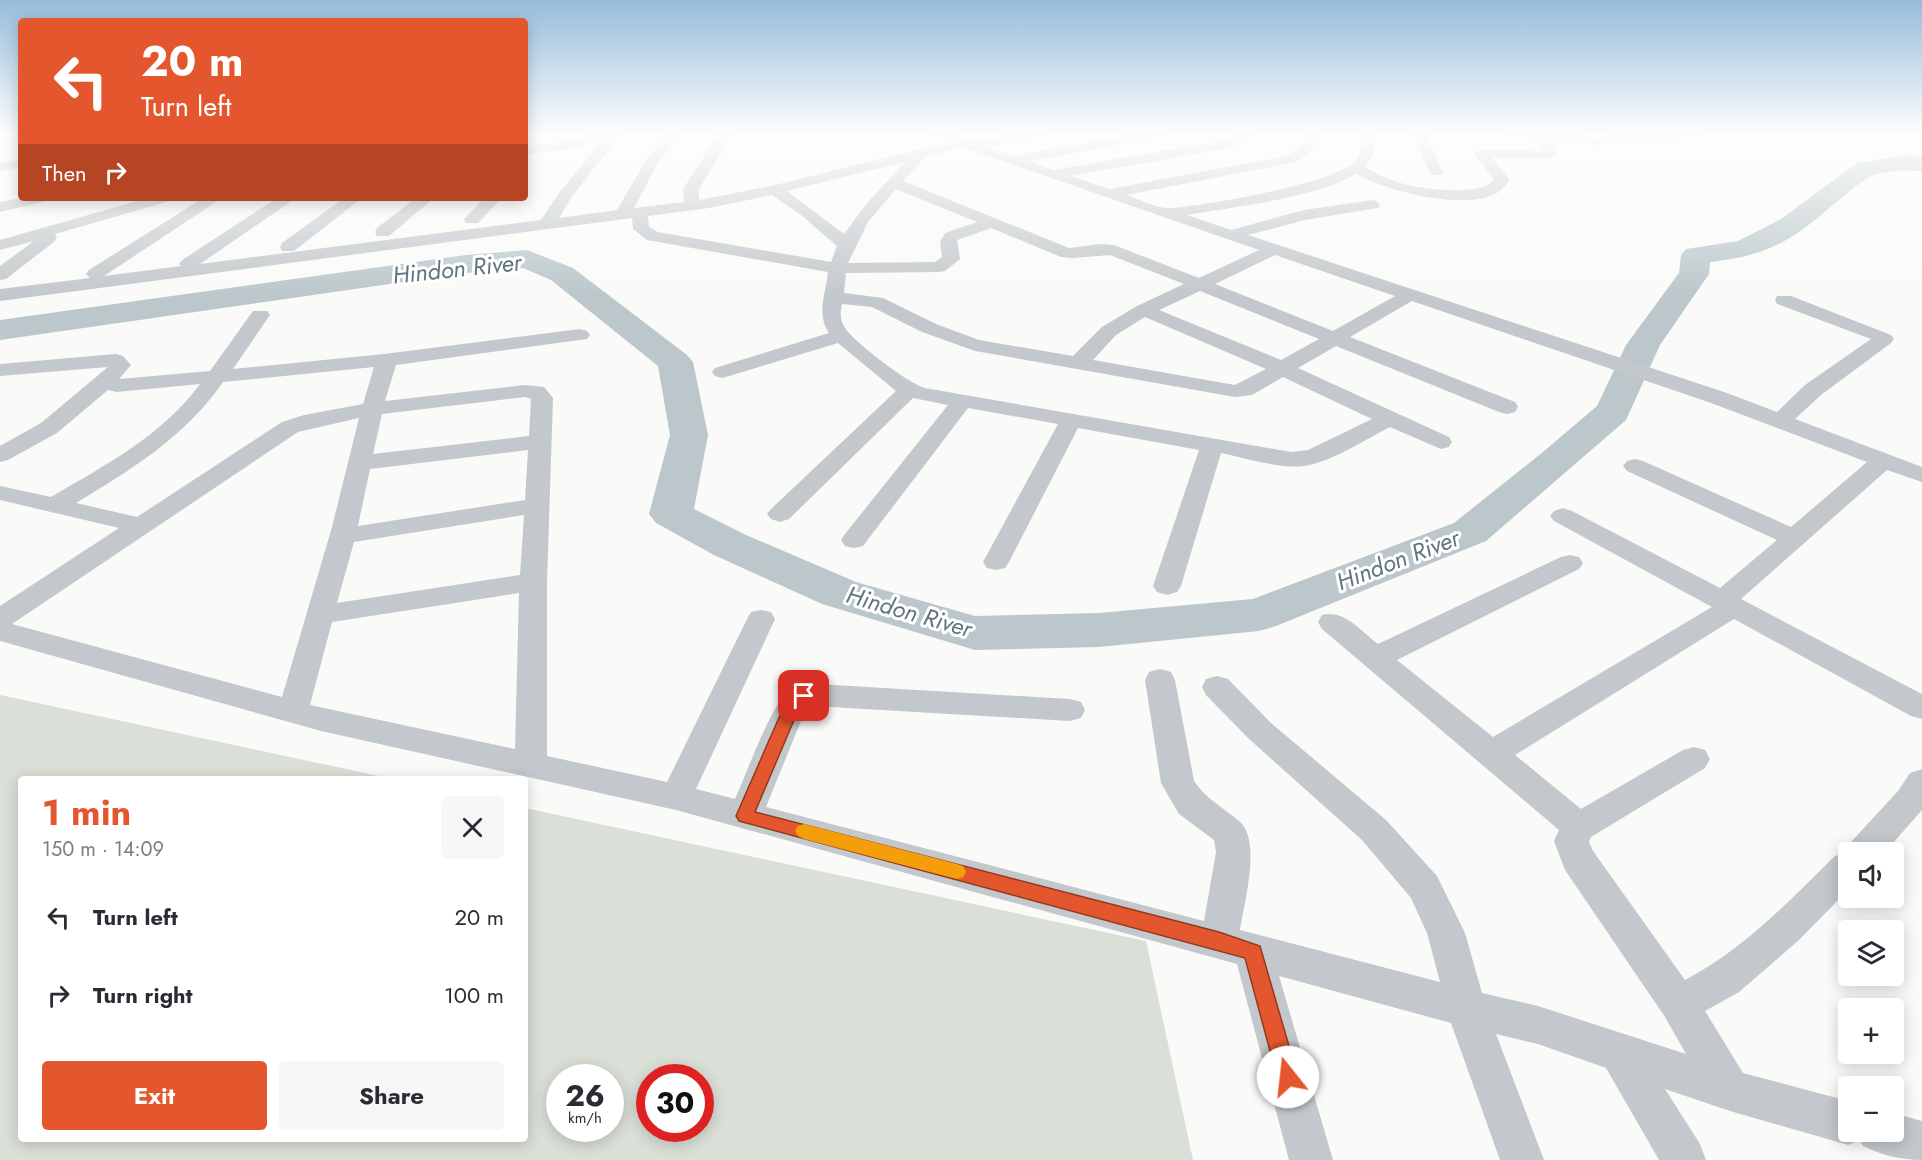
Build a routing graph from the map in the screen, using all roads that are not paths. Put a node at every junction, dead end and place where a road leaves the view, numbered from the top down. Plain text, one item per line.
1 (571, 187) edge
2 (638, 187) edge
3 (692, 187) edge
4 (787, 187) edge
5 (891, 187) edge
6 (905, 187) edge
7 (1089, 187) edge
8 (1138, 187) edge
9 (1308, 187) edge
10 (1406, 187) edge
11 (1498, 187) edge
12 (775, 190) junction
13 (1106, 193) junction
14 (27, 201) edge
15 (155, 201) edge
16 (209, 201) edge
17 (283, 201) edge
18 (350, 201) edge
19 (422, 201) edge
20 (491, 201) edge
21 (692, 206) junction
22 (1372, 206) dead end
23 (0, 207) edge
24 (640, 213) junction
25 (1166, 213) junction
26 (622, 215) junction
27 (472, 220) dead end
28 (992, 222) junction
29 (546, 225) junction
30 (61, 228) junction
31 (383, 232) dead end
32 (1230, 235) junction
33 (0, 244) edge
34 (846, 245) junction
35 (288, 247) dead end
36 (1275, 249) junction
37 (188, 264) dead end
38 (837, 268) junction
39 (95, 274) dead end
40 (0, 275) edge
41 (1198, 285) junction
42 (0, 295) edge
43 (1410, 295) junction
44 (834, 298) junction
45 (1784, 300) dead end
46 (1144, 310) junction
47 (260, 315) dead end
48 (580, 335) dead end
49 (840, 336) junction
50 (1333, 339) junction
51 (1571, 352) junction
52 (384, 360) junction
53 (1077, 364) junction
54 (1281, 368) junction
55 (0, 370) edge
56 (722, 372) dead end
57 (214, 377) junction
58 (104, 383) junction
59 (909, 390) junction
60 (962, 401) junction
61 (1507, 407) dead end
62 (372, 409) junction
63 (1770, 417) junction
64 (1072, 418) junction
65 (1391, 418) junction
66 (540, 442) junction
67 (1441, 442) dead end
68 (1212, 444) junction
69 (0, 455) edge
70 (1884, 460) junction
71 (360, 463) junction
72 (1635, 466) dead end
73 (1922, 475) edge
74 (0, 493) edge
75 (54, 506) junction
76 (536, 506) junction
77 (780, 514) dead end
78 (1563, 516) dead end
79 (139, 525) junction
80 (342, 536) junction
81 (1794, 538) junction
82 (854, 540) dead end
83 (996, 562) dead end
84 (1570, 563) dead end
85 (533, 582) junction
86 (1167, 586) dead end
87 (1728, 604) junction
88 (319, 615) junction
89 (0, 619) edge
90 (761, 619) dead end
91 (1332, 622) dead end
92 (0, 631) edge
93 (1375, 658) junction
94 (1160, 680) dead end
95 (1217, 687) dead end
96 (1922, 708) edge
97 (1070, 710) dead end
98 (292, 711) junction
99 (1491, 754) junction
100 (1694, 759) dead end
101 (531, 765) junction
102 (1922, 782) edge
103 (676, 797) junction
104 (745, 816) junction
105 (1579, 827) junction
106 (1872, 842) edge
107 (1838, 877) edge
108 (1236, 946) junction
109 (1678, 1004) junction
110 (1466, 1008) junction
111 (1620, 1053) junction
112 (1730, 1090) junction
113 (1838, 1123) edge
114 (1311, 1160) edge
115 (1522, 1160) edge
116 (1684, 1160) edge

1 - 29 street
2 - 26 street
3 - 21 street
4 - 12 street
5 - 34 street
6 - 28 street
7 - 13 street
8 - 13 street
9 - 25 street
10 - 11 street
12 - 21 street
12 - 34 street
13 - 25 street
14 - 23 street
15 - 30 street
16 - 39 street
17 - 37 street
18 - 35 street
19 - 31 street
20 - 27 street
21 - 24 street
22 - 32 street
24 - 26 street
24 - 38 street
25 - 32 street
26 - 29 street
28 - 38 street
28 - 41 street
29 - 42 street
30 - 33 street
30 - 40 street
32 - 36 street
34 - 38 street
36 - 41 street
36 - 43 street
38 - 44 street
41 - 46 street
41 - 50 street
43 - 50 street
43 - 51 street
44 - 49 street
44 - 53 street
45 - 63 street
46 - 53 street
46 - 54 street
47 - 57 street
48 - 52 street
49 - 56 street
49 - 59 street
50 - 54 street
50 - 61 street
51 - 63 street
51 - 63 street
52 - 57 street
52 - 62 street
53 - 54 street
54 - 65 street
55 - 58 street
57 - 58 street
57 - 75 street
58 - 69 street
59 - 60 street
59 - 77 street
60 - 64 street
60 - 82 street
62 - 66 street
62 - 71 street
62 - 79 street
63 - 70 street
64 - 68 street
64 - 83 street
65 - 67 street
65 - 68 street
66 - 71 street
66 - 76 street
68 - 86 street
70 - 73 street
70 - 81 street
71 - 80 street
72 - 81 street
74 - 75 street
75 - 79 street
76 - 80 street
76 - 85 street
78 - 87 street
79 - 89 street
80 - 88 street
81 - 87 street
84 - 93 street
85 - 88 street
85 - 101 street
87 - 96 street
87 - 99 street
88 - 98 street
90 - 103 street
91 - 93 street
92 - 98 street
93 - 99 street
94 - 108 street
95 - 110 street
97 - 104 street
98 - 101 street
99 - 105 street
100 - 105 street
101 - 103 street
102 - 106 street
103 - 104 street
104 - 108 street
105 - 109 street
107 - 109 street
108 - 110 street
108 - 114 street
109 - 112 street
110 - 111 street
110 - 115 street
111 - 112 street
111 - 116 street
112 - 113 street

